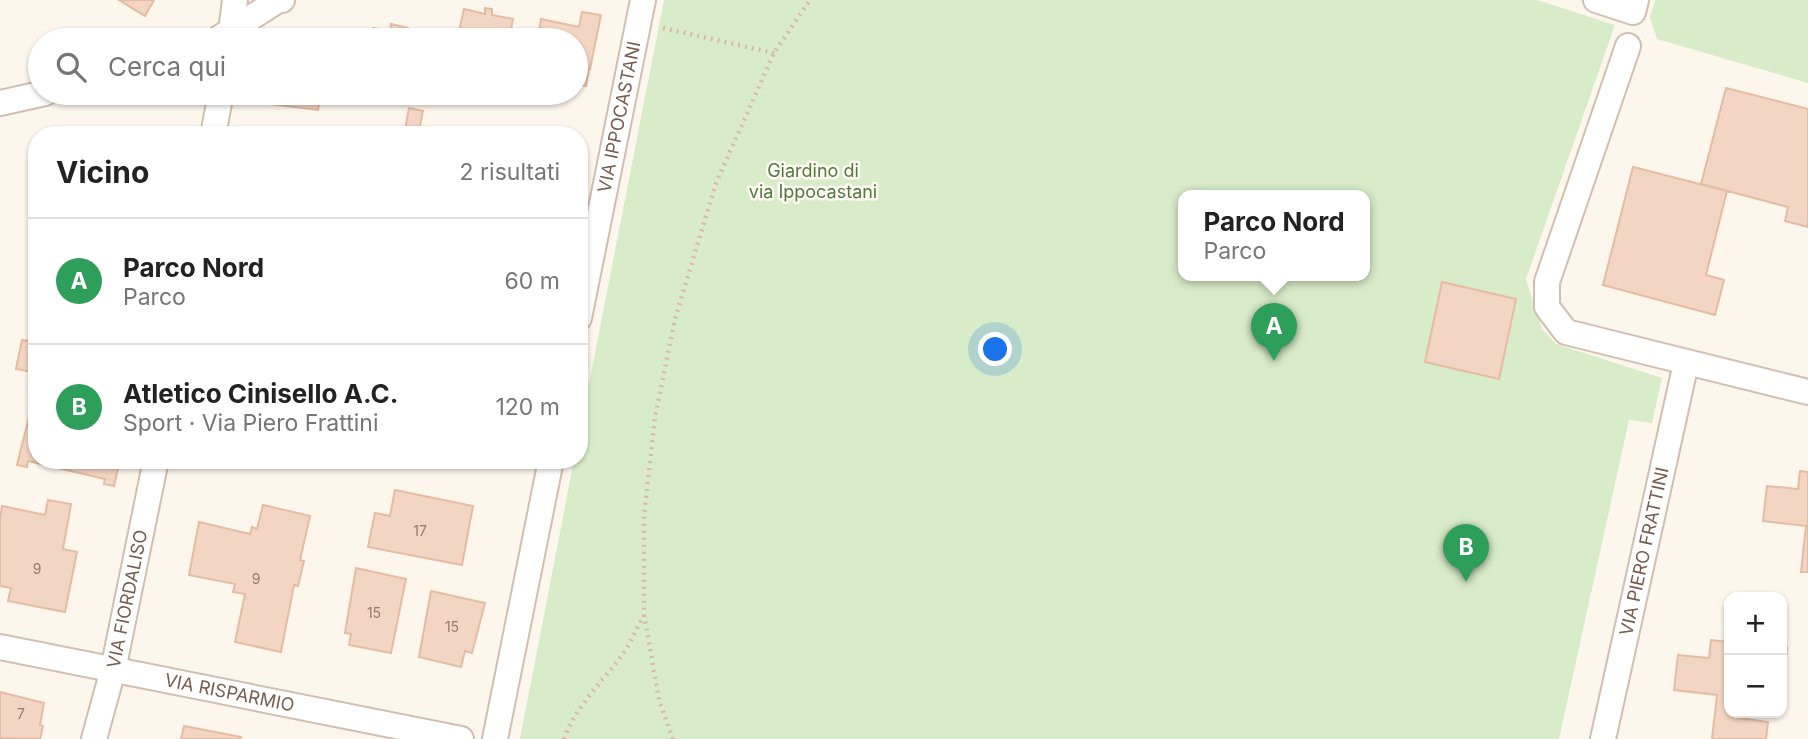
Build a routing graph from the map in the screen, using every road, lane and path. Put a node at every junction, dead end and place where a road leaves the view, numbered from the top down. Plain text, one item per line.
1 (235, 0) edge
2 (282, 0) edge
3 (810, 0) edge
4 (1596, 0) edge
5 (1636, 0) edge
6 (640, 12) edge
7 (228, 28) edge
8 (239, 28) edge
9 (1628, 46) dead end
10 (774, 53) junction
11 (28, 97) edge
12 (0, 103) edge
13 (218, 105) edge
14 (214, 126) edge
15 (588, 273) edge
16 (1686, 363) junction
17 (1808, 392) edge
18 (154, 469) edge
19 (549, 469) edge
20 (644, 614) junction
21 (0, 647) edge
22 (113, 670) junction
23 (94, 739) edge
24 (461, 739) edge
25 (495, 739) edge
26 (564, 739) edge
27 (673, 739) edge
28 (1602, 739) edge

1 - 7 street
2 - 8 street
3 - 10 path
4 - 5 street
6 - 10 path
6 - 15 street, VIA IPPOCASTANI
9 - 16 street
10 - 20 path
11 - 12 street
13 - 14 street
16 - 17 street
16 - 28 street, VIA PIERO FRATTINI
18 - 22 street, VIA FIORDALISO
19 - 25 street
20 - 26 path
20 - 27 path
21 - 22 street, VIA RISPARMIO
22 - 23 street, VIA FIORDALISO
22 - 24 street, VIA RISPARMIO

